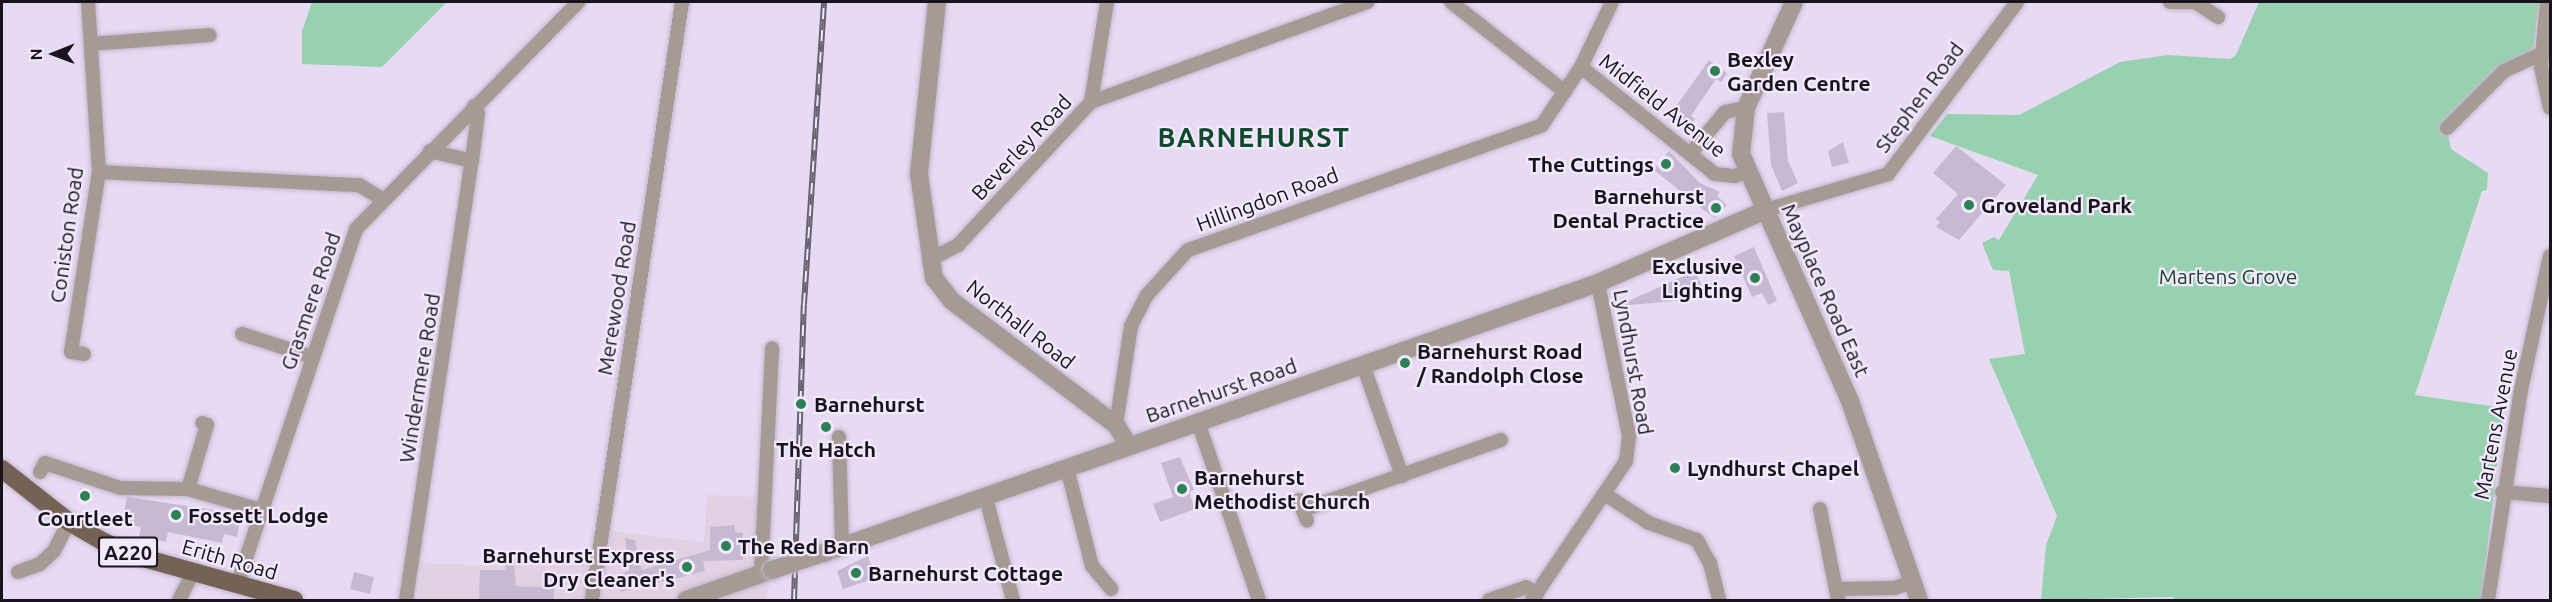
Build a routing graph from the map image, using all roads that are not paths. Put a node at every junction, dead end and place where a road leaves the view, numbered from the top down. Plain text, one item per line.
1 (88, 2) edge
2 (578, 2) edge
3 (682, 2) edge
4 (937, 2) edge
5 (1107, 2) edge
6 (1367, 2) edge
7 (1451, 2) edge
8 (1612, 2) edge
9 (1794, 2) edge
10 (2017, 2) edge
11 (2170, 2) edge
12 (2547, 2) edge
13 (2198, 3) edge
14 (2218, 17) dead end
15 (210, 35) dead end
16 (91, 44) junction
17 (2541, 54) junction
18 (1581, 68) junction
19 (1565, 92) junction
20 (1091, 102) junction
21 (474, 106) junction
22 (1746, 108) junction
23 (2550, 108) edge
24 (2447, 128) dead end
25 (430, 151) junction
26 (1691, 153) junction
27 (472, 161) junction
28 (1748, 171) junction
29 (99, 172) junction
30 (381, 198) junction
31 (1766, 210) junction
32 (2550, 256) edge
33 (929, 260) junction
34 (1598, 282) junction
35 (2547, 291) edge
36 (242, 334) dead end
37 (772, 348) dead end
38 (84, 354) dead end
39 (313, 357) junction
40 (1363, 365) junction
41 (1198, 422) junction
42 (202, 423) dead end
43 (1116, 425) junction
44 (839, 437) dead end
45 (1501, 440) dead end
46 (1129, 446) junction
47 (40, 465) dead end
48 (1067, 468) junction
49 (2, 469) edge
50 (1402, 476) junction
51 (188, 489) junction
52 (2502, 492) junction
53 (1606, 495) junction
54 (2550, 496) edge
55 (986, 498) junction
56 (1820, 509) dead end
57 (261, 510) junction
58 (1303, 510) dead end
59 (69, 522) junction
60 (834, 549) junction
61 (18, 572) dead end
62 (766, 572) junction
63 (193, 573) junction
64 (1913, 582) junction
65 (237, 585) junction
66 (1111, 589) dead end
67 (1838, 595) edge
68 (1535, 597) edge
69 (179, 600) edge
70 (294, 600) edge
71 (406, 600) edge
72 (592, 600) edge
73 (686, 600) edge
74 (1013, 600) edge
75 (1259, 600) edge
76 (1489, 600) edge
77 (1719, 600) edge
78 (1918, 600) edge
79 (2488, 600) edge

1 - 16 street, Coniston Road
2 - 21 street, Grasmere Road
3 - 72 street, Merewood Road
4 - 33 street, Northall Road
5 - 20 street, Beverley Road
6 - 20 street
7 - 19 street
8 - 18 street
9 - 22 street, Mayplace Road East
10 - 31 street, Stephen Road
11 - 13 street
12 - 17 street
13 - 14 street
15 - 16 street
16 - 29 street, Coniston Road
17 - 23 street
17 - 24 street
18 - 19 street, Midfield Avenue
18 - 26 street, Midfield Avenue
19 - 43 street, Hillingdon Road
20 - 33 street, Beverley Road
21 - 25 street, Grasmere Road
21 - 27 street, Windermere Road
22 - 26 street
22 - 28 street, Mayplace Road East
25 - 27 street
25 - 30 street, Grasmere Road
26 - 28 street, Midfield Avenue
27 - 71 street, Windermere Road
28 - 31 street, Mayplace Road East
29 - 30 street
29 - 38 street, Coniston Road
30 - 39 street, Grasmere Road
31 - 34 street, Barnehurst Road
31 - 64 street, Mayplace Road East
32 - 35 street, Martens Avenue
33 - 43 street, Northall Road
34 - 40 street, Barnehurst Road
34 - 53 street, Lyndhurst Road
35 - 52 street, Martens Avenue
36 - 39 street
37 - 62 street
39 - 57 street, Grasmere Road
40 - 41 street, Barnehurst Road
40 - 50 street
41 - 46 street, Barnehurst Road
41 - 75 street
42 - 51 street
43 - 46 street, Northall Road
44 - 60 street
45 - 50 street
46 - 48 street, Barnehurst Road
47 - 51 street
48 - 55 street, Barnehurst Road
48 - 66 street
49 - 59 main road, Erith Road / A220
50 - 58 street
51 - 57 street
52 - 54 street
52 - 79 street, Martens Avenue
53 - 68 street, Lyndhurst Road
53 - 77 street
55 - 60 street, Barnehurst Road
55 - 74 street
56 - 67 street
57 - 65 street, Grasmere Road
59 - 61 street
59 - 63 main road, Erith Road / A220
60 - 62 street, Barnehurst Road, bridge
62 - 73 street, Barnehurst Road
63 - 65 main road, Erith Road / A220
63 - 69 street
64 - 67 street
64 - 78 street, Mayplace Road East
65 - 70 main road, Erith Road / A220
68 - 76 street

